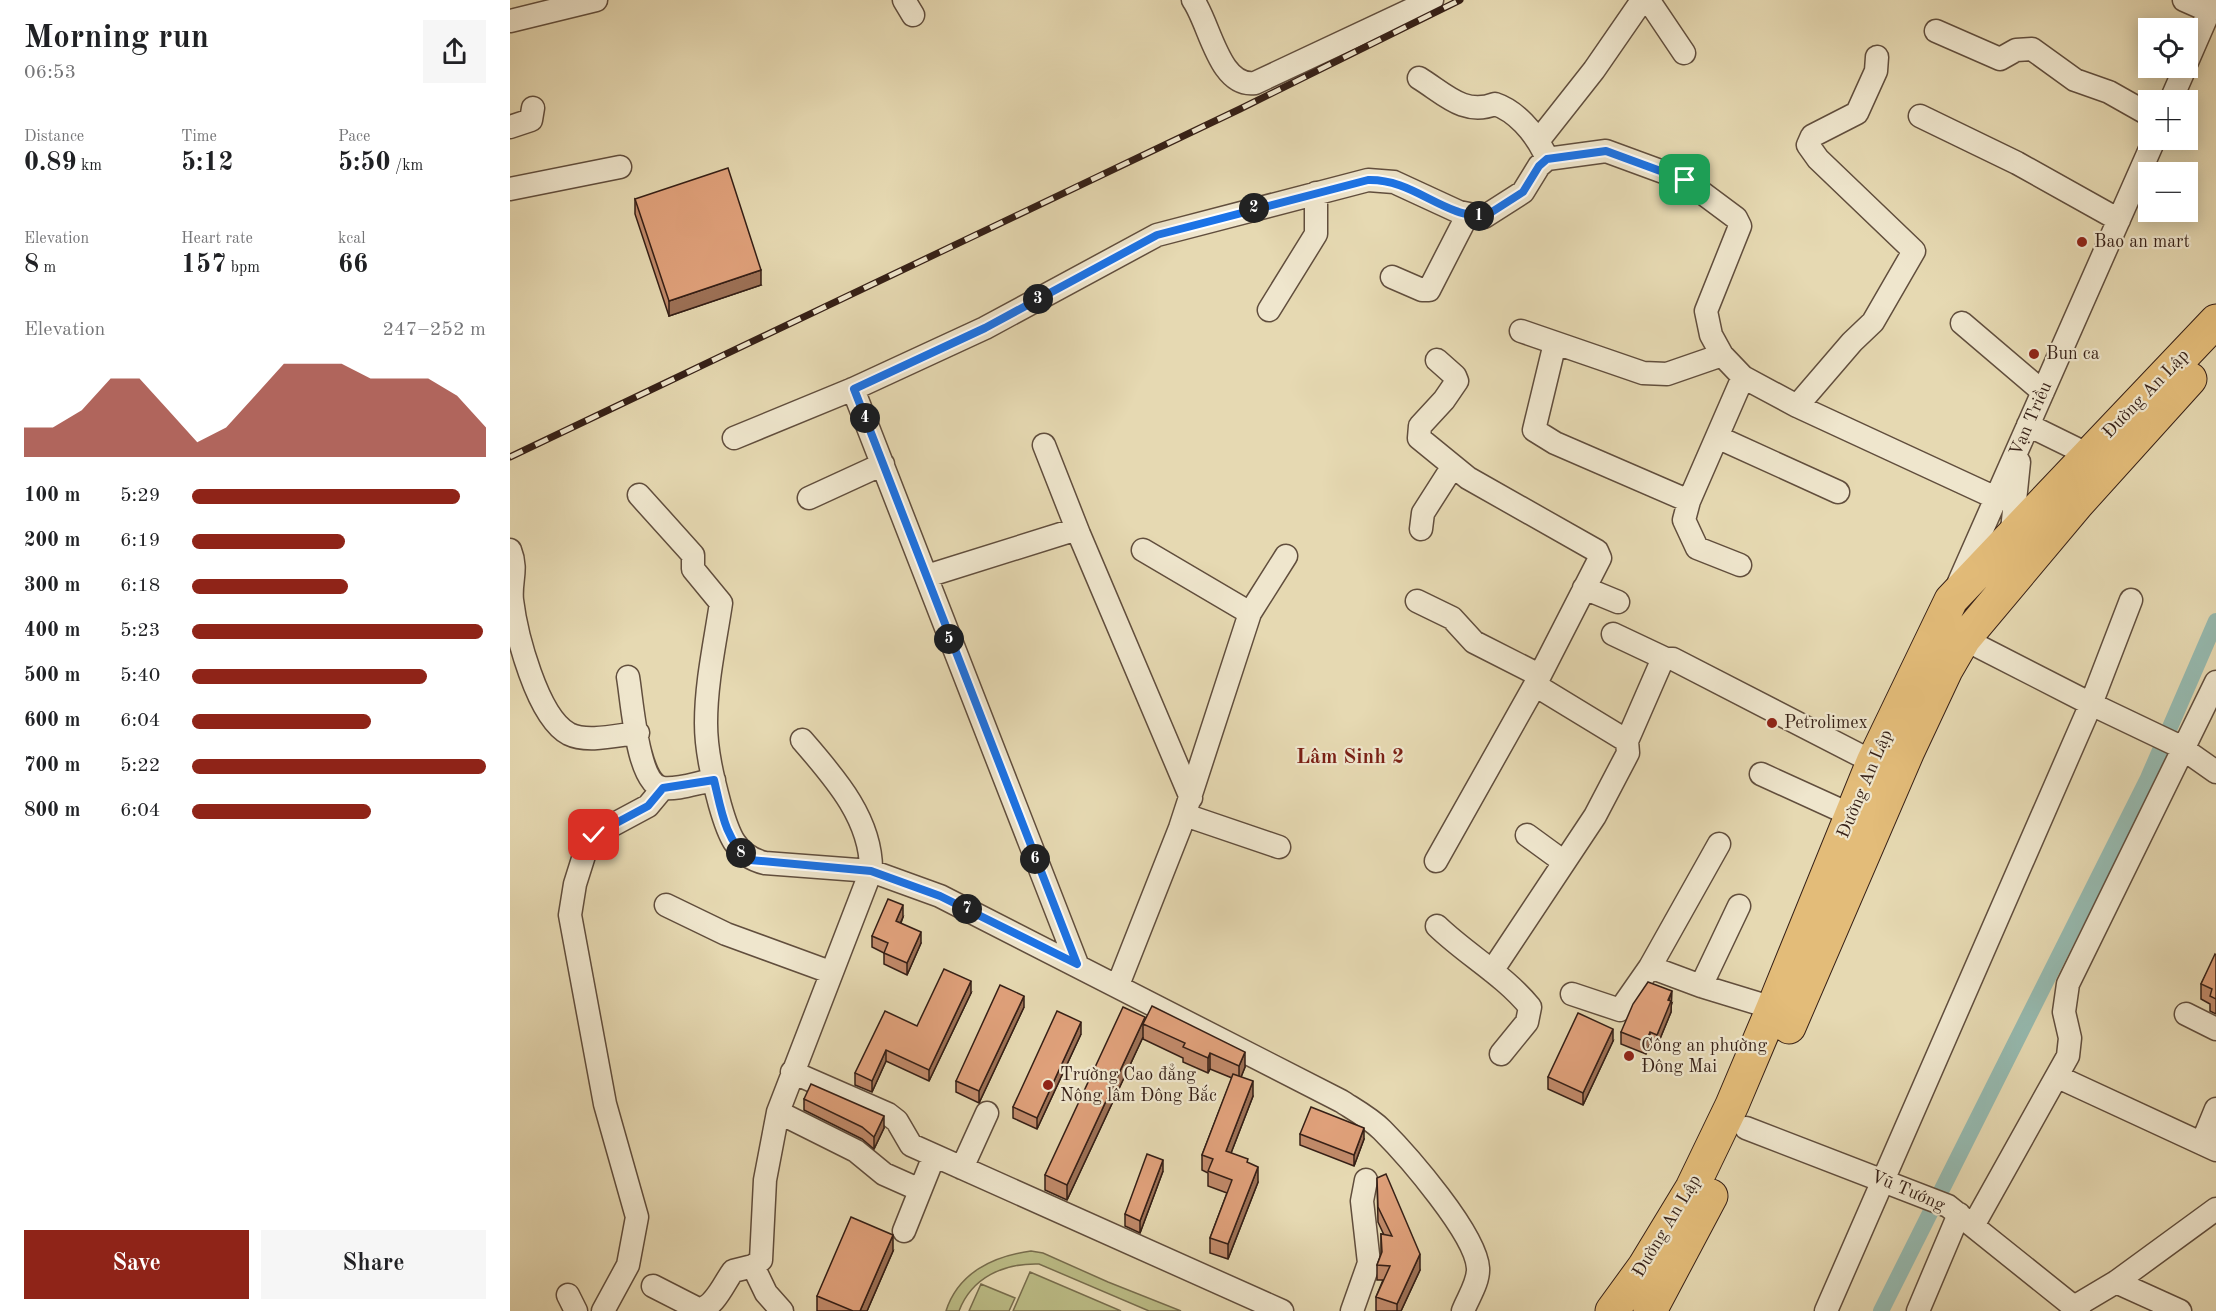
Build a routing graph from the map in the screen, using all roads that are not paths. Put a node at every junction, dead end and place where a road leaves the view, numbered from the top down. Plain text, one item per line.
1 (596, 0) edge
2 (1193, 0) edge
3 (1432, 0) edge
4 (2184, 0) edge
5 (1647, 1) edge
6 (2211, 6) edge
7 (1402, 7) edge
8 (510, 21) edge
9 (1936, 31) dead end
10 (2198, 36) edge
11 (1684, 53) dead end
12 (1877, 57) dead end
13 (1419, 78) dead end
14 (533, 108) dead end
15 (2138, 108) edge
16 (1920, 116) dead end
17 (510, 127) edge
18 (1542, 150) junction
19 (2150, 150) edge
20 (620, 167) dead end
21 (510, 189) edge
22 (1316, 193) junction
23 (1468, 214) junction
24 (2119, 220) junction
25 (1392, 277) dead end
26 (1269, 310) dead end
27 (2216, 321) edge
28 (1962, 324) dead end
29 (1521, 331) dead end
30 (1556, 343) junction
31 (2216, 352) edge
32 (1722, 355) junction
33 (1437, 360) dead end
34 (1743, 377) junction
35 (854, 389) junction
36 (2043, 392) junction
37 (1797, 406) junction
38 (2025, 433) junction
39 (1717, 437) junction
40 (734, 438) dead end
41 (1044, 445) dead end
42 (2087, 454) junction
43 (883, 464) junction
44 (1453, 466) junction
45 (1838, 492) dead end
46 (639, 495) dead end
47 (809, 498) dead end
48 (1996, 498) junction
49 (1689, 501) junction
50 (1077, 529) junction
51 (1421, 530) dead end
52 (2011, 535) junction
53 (510, 550) edge
54 (1143, 550) dead end
55 (1286, 556) dead end
56 (1740, 565) dead end
57 (927, 576) junction
58 (2007, 586) junction
59 (1584, 588) junction
60 (511, 589) edge
61 (1951, 600) junction
62 (2132, 600) dead end
63 (1417, 601) dead end
64 (1618, 602) dead end
65 (1250, 613) junction
66 (1969, 632) junction
67 (1613, 634) dead end
68 (1666, 659) junction
69 (628, 676) dead end
70 (1537, 680) junction
71 (2216, 682) edge
72 (2091, 704) junction
73 (638, 734) junction
74 (802, 740) dead end
75 (1627, 741) junction
76 (2182, 748) junction
77 (1873, 762) junction
78 (2216, 772) edge
79 (1761, 774) dead end
80 (714, 780) junction
81 (663, 788) junction
82 (1188, 806) junction
83 (1851, 815) junction
84 (1527, 835) dead end
85 (1719, 844) dead end
86 (1279, 847) dead end
87 (1436, 861) dead end
88 (1564, 862) junction
89 (871, 871) junction
90 (666, 905) dead end
91 (1739, 906) dead end
92 (1437, 926) dead end
93 (1077, 964) junction
94 (1650, 967) junction
95 (1492, 971) junction
96 (830, 972) junction
97 (1118, 985) junction
98 (1701, 986) junction
99 (1572, 994) dead end
100 (1773, 1008) junction
101 (2186, 1014) dead end
102 (2216, 1029) edge
103 (1501, 1054) dead end
104 (792, 1072) junction
105 (2058, 1077) junction
106 (2216, 1109) edge
107 (778, 1112) junction
108 (987, 1113) dead end
109 (1746, 1128) junction
110 (2209, 1147) edge
111 (934, 1156) junction
112 (962, 1168) junction
113 (1365, 1180) dead end
114 (1884, 1180) junction
115 (920, 1190) junction
116 (2216, 1209) edge
117 (1960, 1215) junction
118 (904, 1231) dead end
119 (753, 1266) junction
120 (2116, 1282) junction
121 (653, 1286) dead end
122 (2076, 1309) edge
123 (603, 1311) edge
124 (782, 1311) edge
125 (1282, 1311) edge
126 (1352, 1311) edge
127 (1463, 1311) edge
128 (1612, 1311) edge
129 (1650, 1311) edge
130 (1826, 1311) edge
131 (1918, 1311) edge
132 (2180, 1311) edge

1 - 8 street
2 - 7 street
3 - 7 street
4 - 6 street
5 - 11 street
5 - 18 street
6 - 10 street
9 - 15 street
12 - 37 street
13 - 18 street
14 - 17 street
16 - 24 street
18 - 23 street
18 - 32 street
19 - 24 street, Vạn Triều
20 - 21 street
22 - 23 street
22 - 26 street
22 - 35 street
23 - 25 street
24 - 36 street, Vạn Triều
27 - 42 highway, Đường An Lập
28 - 36 street
29 - 30 street
30 - 32 street
30 - 49 street
31 - 58 highway, Đường An Lập
32 - 34 street
33 - 44 street
34 - 37 street
34 - 39 street
35 - 40 street
35 - 43 street
36 - 38 street, Vạn Triều
37 - 48 street
38 - 42 street
38 - 48 street, Vạn Triều
38 - 52 street
39 - 45 street
39 - 49 street
41 - 50 street
42 - 52 highway, Đường An Lập
43 - 47 street
43 - 57 street
44 - 51 street
44 - 59 street
46 - 80 street
48 - 61 street, Vạn Triều
49 - 56 street
50 - 57 street
50 - 82 street
52 - 58 street
52 - 61 highway, Đường An Lập
53 - 60 street
54 - 65 street
55 - 65 street
57 - 93 street
58 - 66 highway, Đường An Lập
59 - 64 street
59 - 70 street
60 - 73 street
61 - 66 highway
61 - 77 highway, Đường An Lập
62 - 72 street
63 - 70 street
65 - 82 street
66 - 72 street
66 - 109 highway, Đường An Lập
67 - 68 street
68 - 75 street
68 - 77 street
69 - 73 street
70 - 75 street
70 - 87 street
71 - 76 street
72 - 76 street
72 - 114 street
73 - 81 street
74 - 89 street
75 - 88 street
76 - 78 street
76 - 105 street
77 - 83 highway, Đường An Lập
79 - 83 street
80 - 81 street
80 - 89 street
81 - 123 street
82 - 86 street
82 - 97 street
83 - 100 highway, Đường An Lập
84 - 88 street
85 - 94 street
88 - 95 street
89 - 93 street
89 - 96 street
90 - 96 street
91 - 98 street
92 - 95 street
93 - 97 street
94 - 98 street
94 - 99 street
95 - 103 street
96 - 104 street
97 - 127 street
98 - 100 street
100 - 128 highway, Đường An Lập
101 - 102 street
104 - 107 street
104 - 111 street
105 - 110 street
105 - 117 street
106 - 110 street
107 - 115 street
107 - 119 street
108 - 112 street
109 - 114 street, Vũ Tướng
109 - 129 highway, Đường An Lập
111 - 112 street
111 - 115 street
112 - 125 street
113 - 126 street
114 - 117 street, Vũ Tướng
114 - 130 street
115 - 118 street
116 - 120 street
117 - 122 street, Vũ Tướng
117 - 131 street
119 - 121 street
119 - 124 street
120 - 122 street
120 - 132 street

